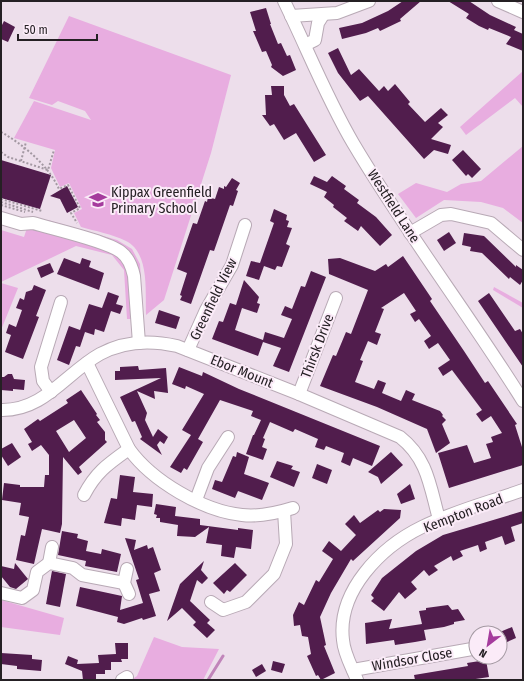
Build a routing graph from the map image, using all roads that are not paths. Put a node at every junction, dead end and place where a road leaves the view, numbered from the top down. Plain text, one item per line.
1 (284, 1) edge
2 (369, 1) edge
3 (498, 1) edge
4 (523, 12) edge
5 (323, 15) junction
6 (291, 16) junction
7 (305, 45) junction
8 (1, 218) edge
9 (245, 225) dead end
10 (410, 233) junction
11 (523, 250) edge
12 (336, 298) dead end
13 (61, 302) dead end
14 (139, 343) junction
15 (188, 350) junction
16 (87, 363) junction
17 (51, 392) junction
18 (299, 394) junction
19 (523, 401) edge
20 (1, 410) edge
21 (228, 436) dead end
22 (129, 449) junction
23 (523, 490) edge
24 (84, 495) dead end
25 (196, 500) junction
26 (439, 519) junction
27 (52, 547) dead end
28 (49, 563) junction
29 (127, 569) dead end
30 (1, 593) edge
31 (211, 602) dead end
32 (468, 650) edge
33 (355, 675) edge

1 - 6 street, Westfield Lane
2 - 5 street
3 - 4 street
5 - 6 street
5 - 7 street
6 - 7 street, Westfield Lane
7 - 10 street, Westfield Lane
8 - 14 street
9 - 15 street, Greenfield View
10 - 11 street
10 - 19 street, Westfield Lane
12 - 18 street, Thirsk Drive
13 - 17 street
14 - 15 street, Ebor Mount
14 - 16 street, Ebor Mount
15 - 18 street, Ebor Mount
16 - 17 street, Ebor Mount
16 - 22 street
17 - 20 street, Ebor Mount
18 - 26 street, Ebor Mount
21 - 25 street
22 - 24 street
22 - 25 street
23 - 26 street, Kempton Road
25 - 31 street
26 - 33 street, Kempton Road
27 - 28 street
28 - 29 street
28 - 30 street
32 - 33 street, Windsor Close

